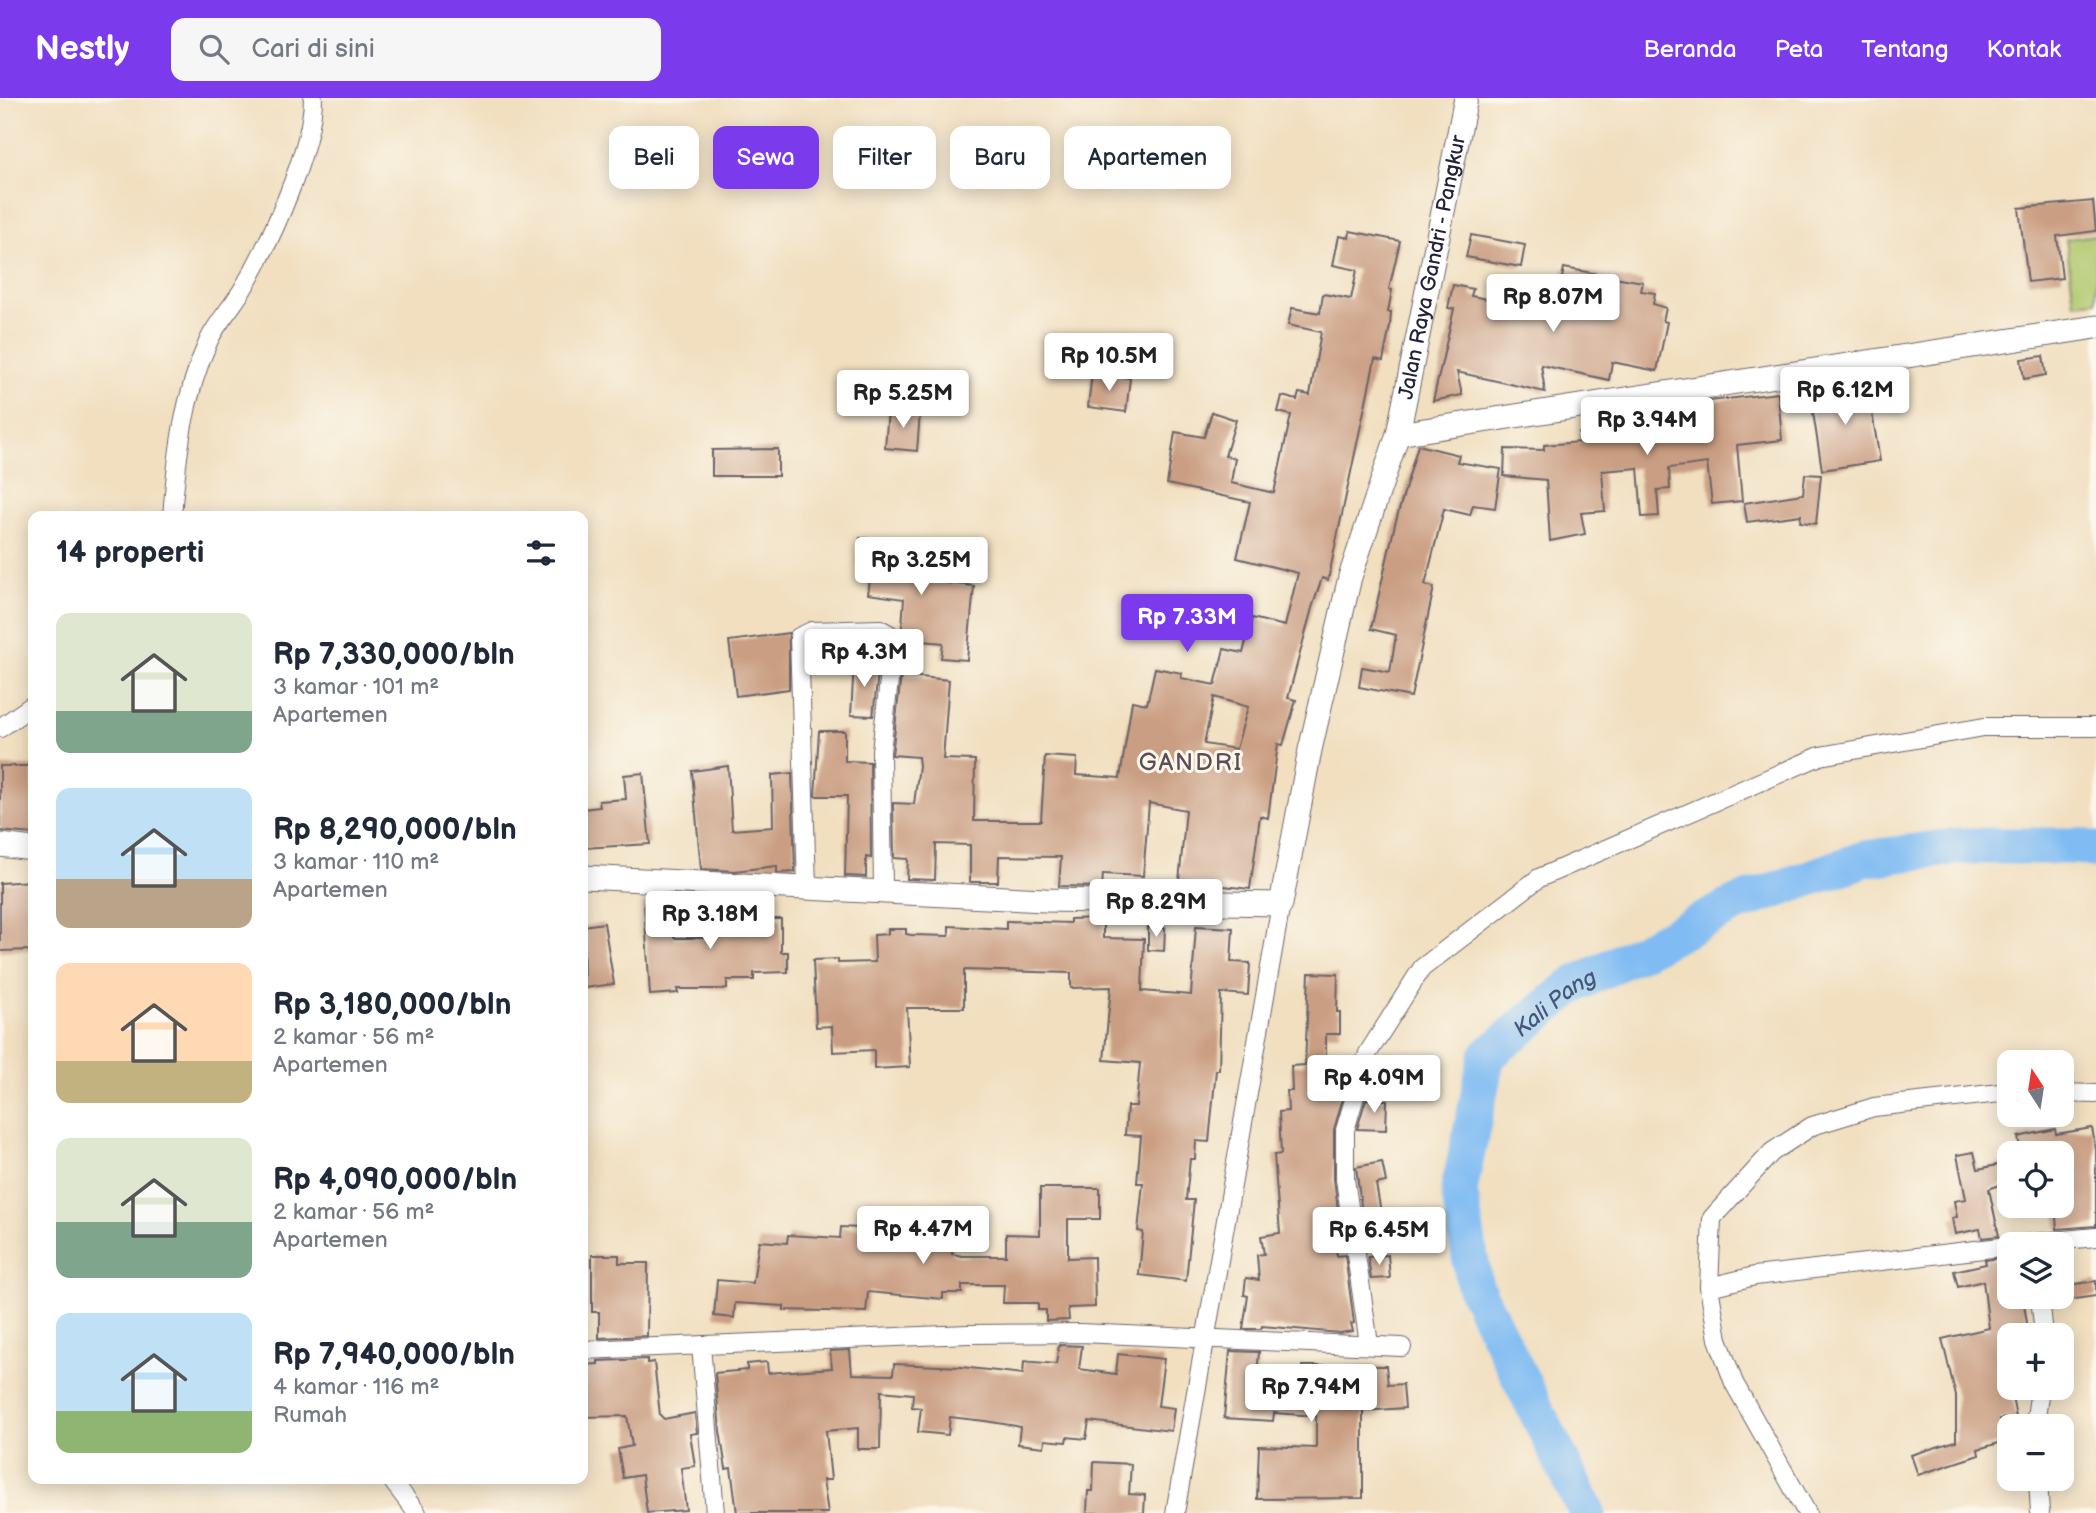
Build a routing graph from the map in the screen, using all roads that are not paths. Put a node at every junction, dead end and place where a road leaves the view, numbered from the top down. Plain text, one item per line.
1 (313, 98) edge
2 (1466, 98) edge
3 (2096, 327) edge
4 (1398, 433) junction
5 (172, 511) edge
6 (28, 708) edge
7 (2096, 727) edge
8 (0, 728) edge
9 (0, 845) edge
10 (28, 848) edge
11 (588, 877) edge
12 (807, 887) junction
13 (883, 890) junction
14 (1281, 904) junction
15 (1997, 1093) edge
16 (2074, 1093) edge
17 (2096, 1094) edge
18 (2096, 1237) edge
19 (2074, 1239) edge
20 (1997, 1247) edge
21 (1709, 1287) junction
22 (1203, 1338) junction
23 (1369, 1344) junction
24 (701, 1345) junction
25 (1402, 1347) dead end
26 (588, 1350) edge
27 (395, 1484) edge
28 (2039, 1491) edge
29 (417, 1513) edge
30 (715, 1513) edge
31 (1175, 1513) edge
32 (1807, 1513) edge
33 (2040, 1513) edge

1 - 5 street
2 - 4 street, Jalan Raya Gandri - Pangkur
3 - 4 street
4 - 14 street, Jalan Raya Gandri - Pangkur
6 - 8 street
7 - 23 street
9 - 10 street
11 - 12 street
12 - 13 street
12 - 13 street
13 - 14 street
14 - 22 street
15 - 21 street
16 - 17 street
18 - 19 street
20 - 21 street
21 - 32 street
22 - 23 street
22 - 24 street
22 - 31 street
23 - 25 street
24 - 26 street
24 - 30 street
27 - 29 street
28 - 33 street

